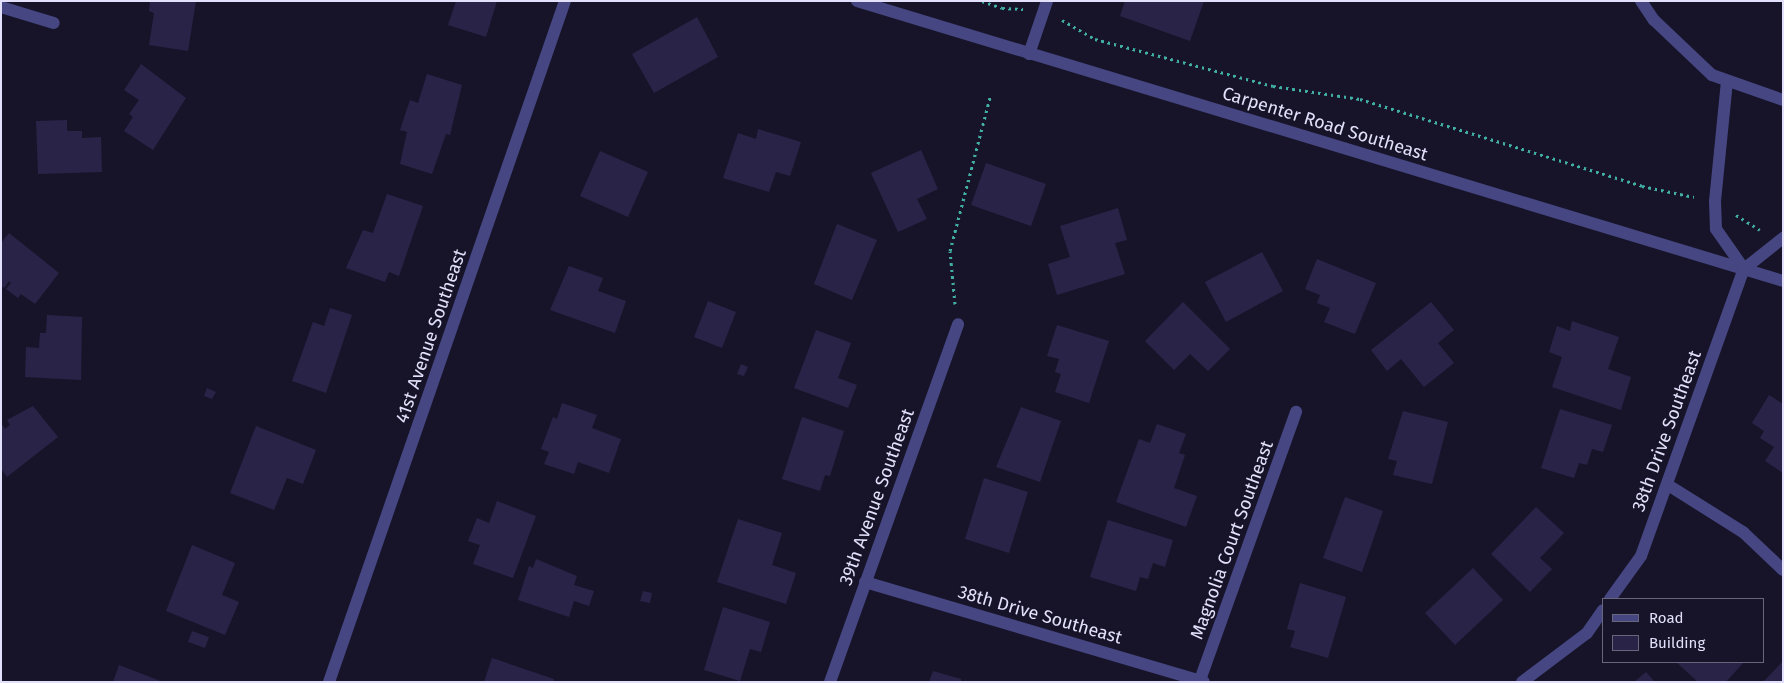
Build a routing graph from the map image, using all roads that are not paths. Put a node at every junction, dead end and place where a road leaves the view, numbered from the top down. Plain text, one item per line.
1 (565, 1) edge
2 (857, 1) edge
3 (1641, 1) edge
4 (1045, 6) edge
5 (1, 7) edge
6 (54, 23) dead end
7 (1029, 54) junction
8 (1727, 81) junction
9 (1783, 100) edge
10 (1783, 238) edge
11 (1744, 269) junction
12 (1783, 281) edge
13 (958, 324) road end
14 (1296, 412) dead end
15 (1668, 485) junction
16 (1783, 570) edge
17 (865, 582) junction
18 (1611, 598) edge
19 (1602, 611) edge
20 (1202, 681) edge
21 (329, 682) edge
22 (830, 682) edge
23 (1522, 682) edge

1 - 21 street, 41st Avenue Southeast
2 - 7 street, Carpenter Road Southeast
3 - 8 street
4 - 7 street
5 - 6 street
7 - 11 street, Carpenter Road Southeast
8 - 9 street
8 - 11 street
10 - 11 street
11 - 12 street, Carpenter Road Southeast
11 - 15 street, 38th Drive Southeast
13 - 17 street, 39th Avenue Southeast
14 - 20 street, Magnolia Court Southeast
15 - 16 street
15 - 18 street, 38th Drive Southeast
17 - 20 street, 38th Drive Southeast
17 - 22 street, 39th Avenue Southeast
19 - 23 street

